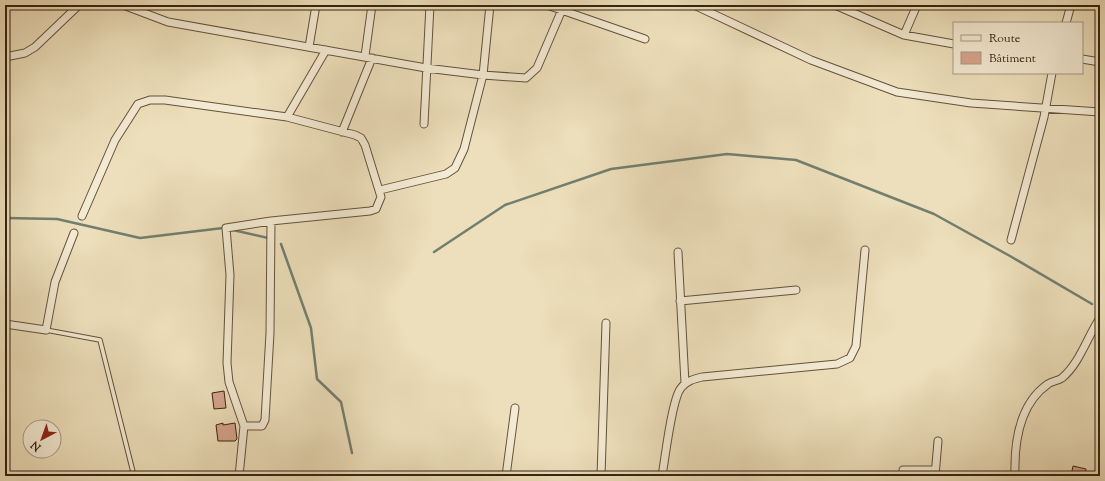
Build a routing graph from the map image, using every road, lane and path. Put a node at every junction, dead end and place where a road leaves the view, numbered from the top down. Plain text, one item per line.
1 (79, 5) edge
2 (123, 5) edge
3 (316, 5) edge
4 (372, 5) edge
5 (430, 5) edge
6 (490, 5) edge
7 (547, 5) edge
8 (694, 5) edge
9 (835, 5) edge
10 (917, 5) edge
11 (1071, 5) edge
12 (563, 7) edge
13 (1066, 22) edge
14 (904, 35) junction
15 (645, 39) dead end
16 (953, 44) edge
17 (309, 47) junction
18 (326, 50) junction
19 (5, 57) edge
20 (369, 57) junction
21 (1083, 59) edge
22 (1100, 62) edge
23 (426, 68) junction
24 (1052, 74) edge
25 (483, 75) junction
26 (1045, 109) junction
27 (1100, 112) edge
28 (287, 116) junction
29 (424, 124) dead end
30 (342, 132) junction
31 (380, 190) junction
32 (82, 216) dead end
33 (271, 221) junction
34 (74, 233) dead end
35 (1010, 240) dead end
36 (865, 250) dead end
37 (678, 252) dead end
38 (796, 290) dead end
39 (680, 301) junction
40 (1100, 318) edge
41 (606, 323) dead end
42 (5, 324) edge
43 (46, 330) junction
44 (685, 383) junction
45 (515, 408) dead end
46 (244, 426) junction
47 (938, 441) dead end
48 (903, 470) dead end
49 (935, 473) edge
50 (134, 476) edge
51 (239, 476) edge
52 (506, 476) edge
53 (601, 476) edge
54 (662, 476) edge
55 (1015, 476) edge

1 - 19 street
2 - 17 street
3 - 17 street
4 - 20 street
5 - 23 street
6 - 25 street
7 - 12 street
8 - 26 street
9 - 14 street
10 - 14 street
11 - 13 street
12 - 15 street
12 - 25 street
14 - 16 street
17 - 18 street
18 - 20 street
18 - 28 street
20 - 23 street
20 - 30 street
21 - 22 street
23 - 25 street
23 - 29 street
24 - 26 street
25 - 31 street
26 - 27 street
26 - 35 street
28 - 30 street
28 - 32 street
30 - 31 street
31 - 33 street
33 - 46 street
33 - 46 street
34 - 43 street
36 - 44 street
37 - 39 street
38 - 39 street
39 - 44 street
40 - 55 street
41 - 53 street
42 - 43 street
43 - 50 lane
44 - 54 street
45 - 52 street
46 - 51 street
47 - 49 street
48 - 49 street

